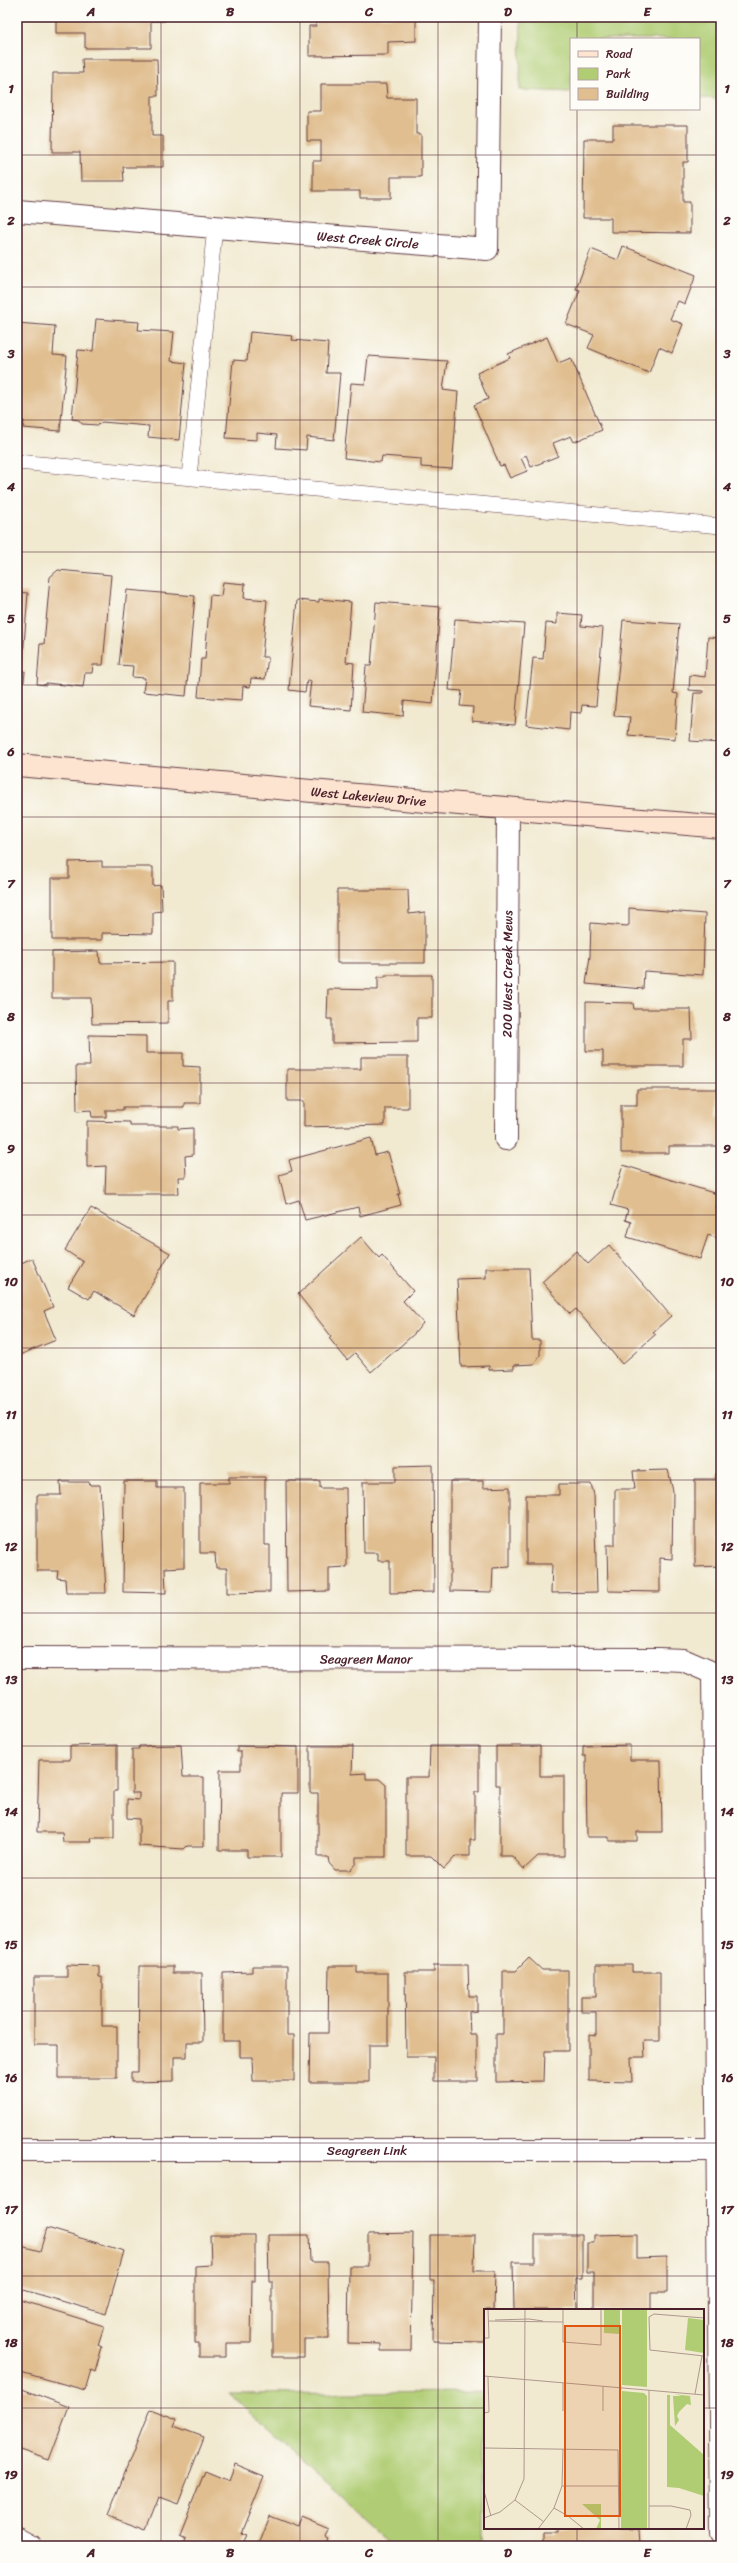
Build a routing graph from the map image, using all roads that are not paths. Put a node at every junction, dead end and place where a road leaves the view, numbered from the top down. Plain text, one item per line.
1 (490, 17) edge
2 (17, 211) edge
3 (215, 227) junction
4 (17, 462) edge
5 (189, 477) junction
6 (721, 526) edge
7 (17, 765) edge
8 (508, 808) junction
9 (721, 827) edge
10 (506, 1139) dead end
11 (17, 1658) edge
12 (17, 2150) edge
13 (718, 2150) junction
14 (721, 2531) edge
15 (17, 2539) edge
16 (30, 2546) edge

1 - 3 street, West Creek Circle
2 - 3 street, West Creek Circle
3 - 5 lane
4 - 5 lane
5 - 6 lane
7 - 8 street, West Lakeview Drive
8 - 9 street, West Lakeview Drive
8 - 10 street, 200 West Creek Mews
11 - 13 street, Seagreen Manor
12 - 13 street, Seagreen Link
13 - 14 street
15 - 16 street

